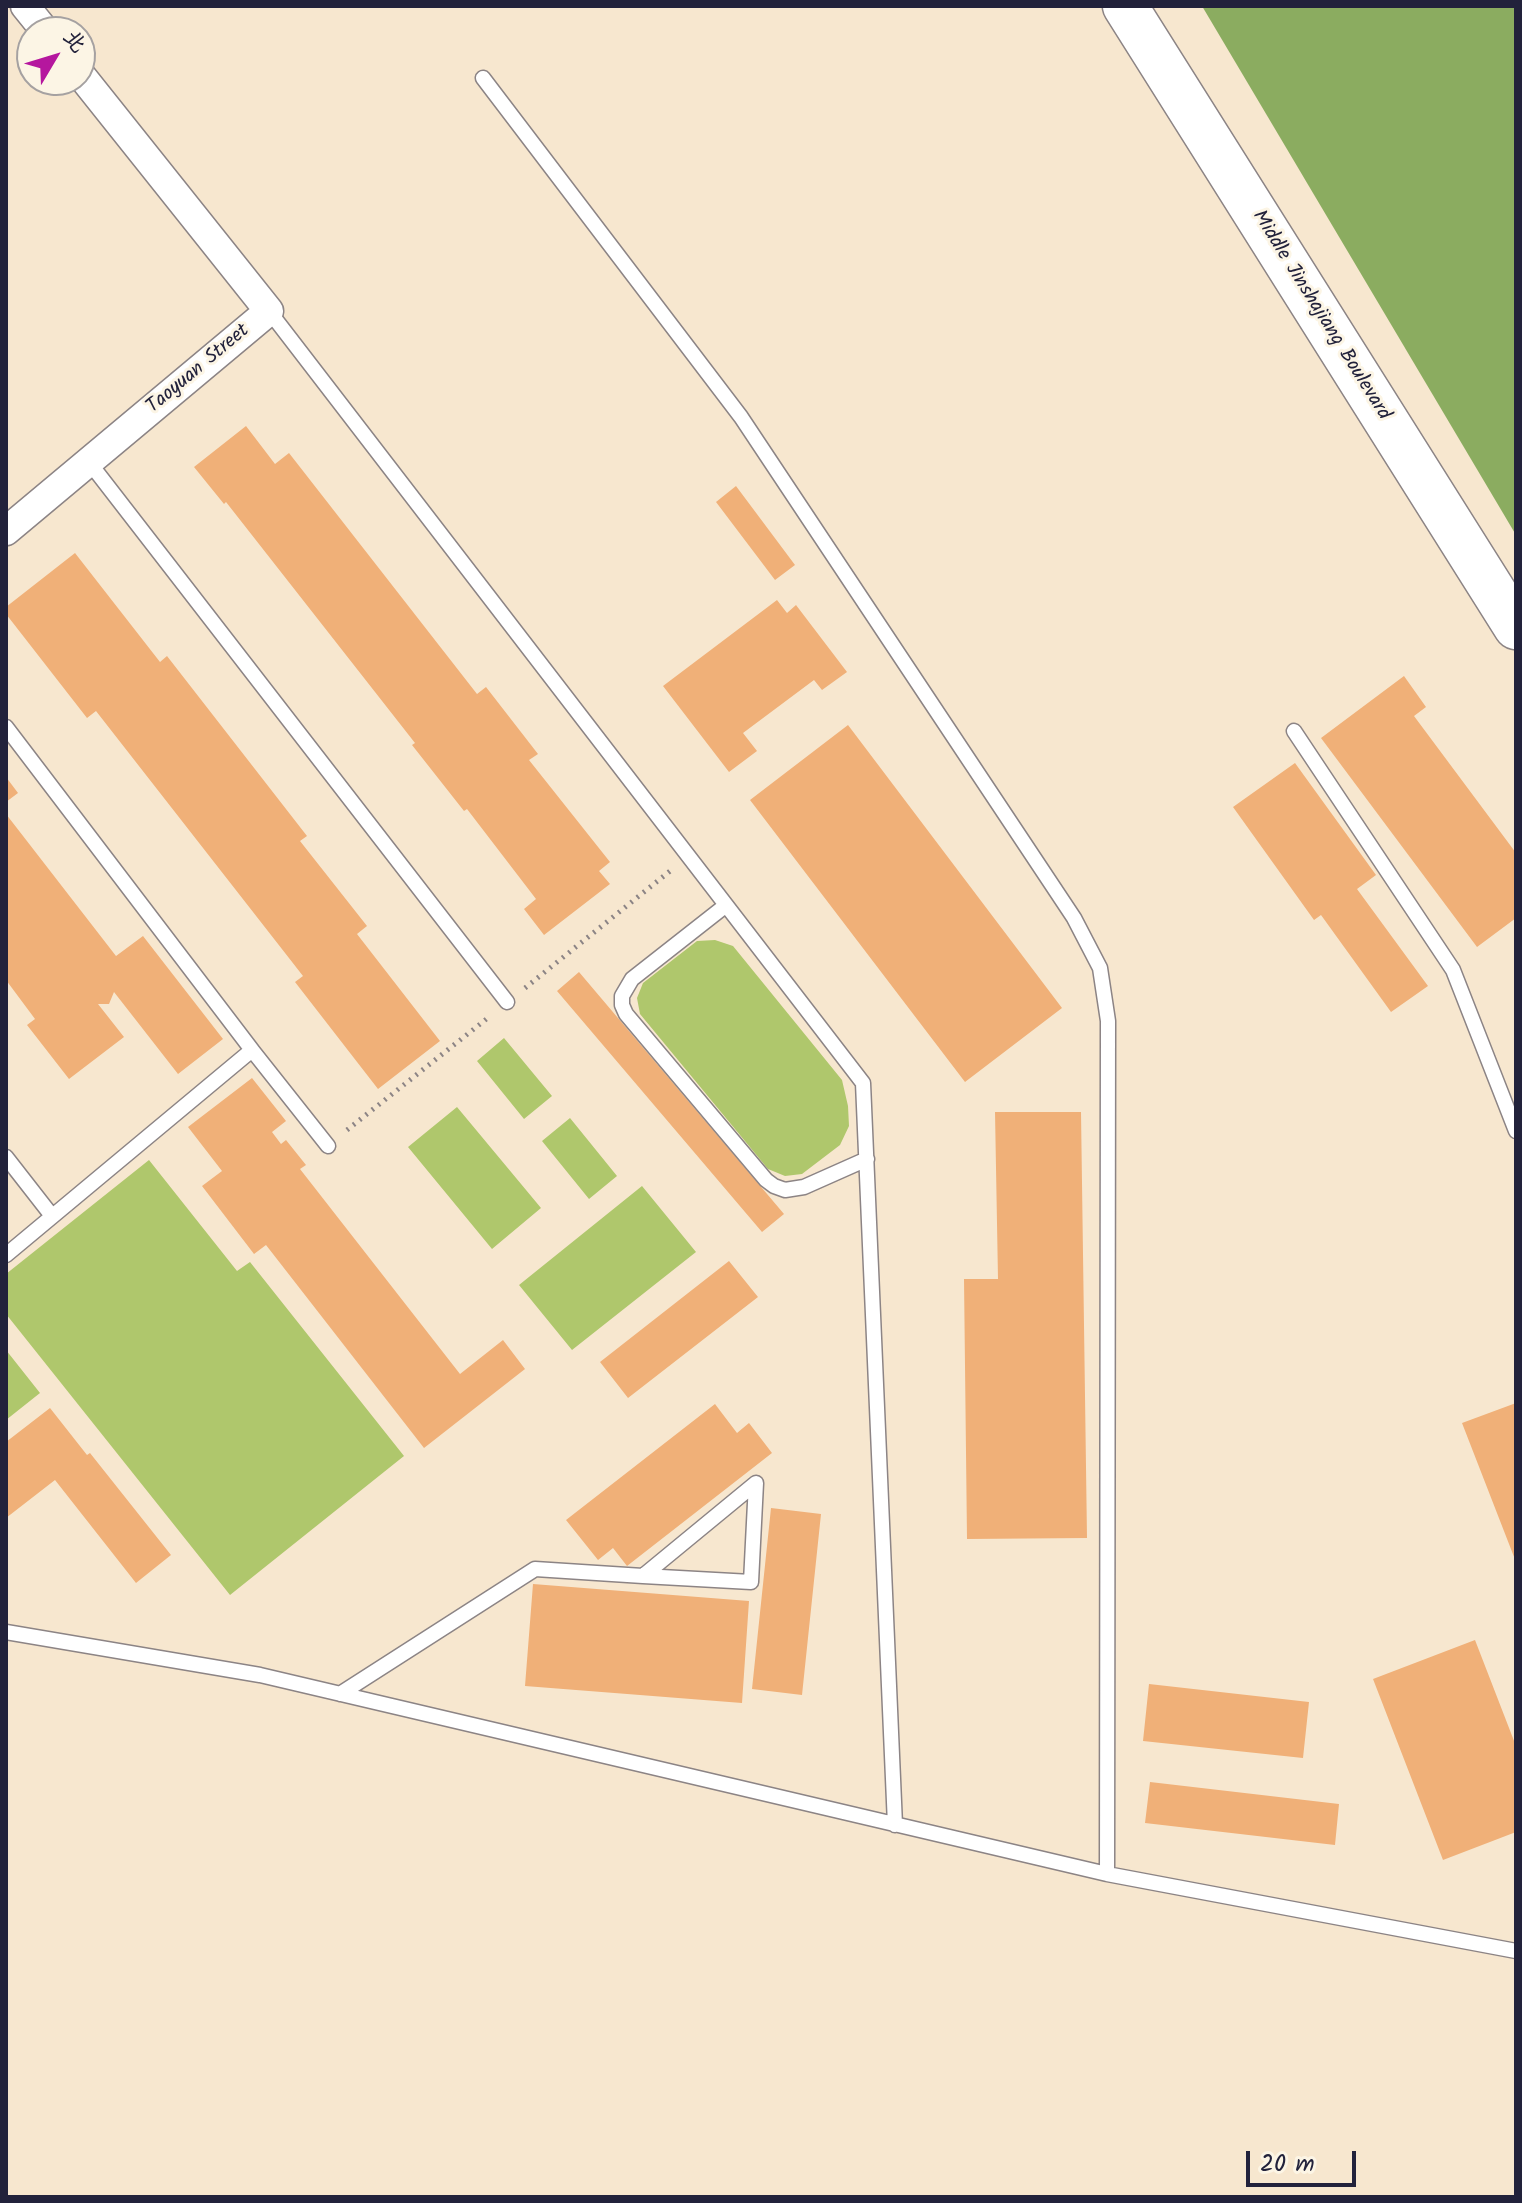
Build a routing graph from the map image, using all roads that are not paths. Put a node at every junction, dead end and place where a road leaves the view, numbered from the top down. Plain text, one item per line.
1 (1125, 6) edge
2 (483, 78) dead end
3 (96, 94) edge
4 (269, 311) junction
5 (89, 462) junction
6 (6, 531) edge
7 (1516, 627) edge
8 (6, 727) edge
9 (1294, 731) dead end
10 (725, 906) junction
11 (507, 1002) dead end
12 (252, 1050) junction
13 (1516, 1131) edge
14 (328, 1146) dead end
15 (6, 1157) edge
16 (867, 1159) junction
17 (52, 1216) junction
18 (6, 1255) edge
19 (643, 1576) junction
20 (6, 1632) edge
21 (340, 1694) junction
22 (895, 1825) junction
23 (1107, 1874) junction
24 (1516, 1951) edge

1 - 7 main road, Middle Jinshajiang Boulevard
2 - 23 lane
3 - 4 street, Taoyuan Street
4 - 5 street, Taoyuan Street
4 - 10 lane
5 - 6 street, Taoyuan Street
5 - 11 lane
8 - 12 lane
9 - 13 lane
10 - 16 lane
10 - 16 lane
12 - 14 lane
12 - 17 lane
15 - 17 lane
16 - 22 lane
17 - 18 lane
19 - 19 lane
19 - 21 lane
20 - 21 lane
21 - 22 lane
22 - 23 lane
23 - 24 lane

